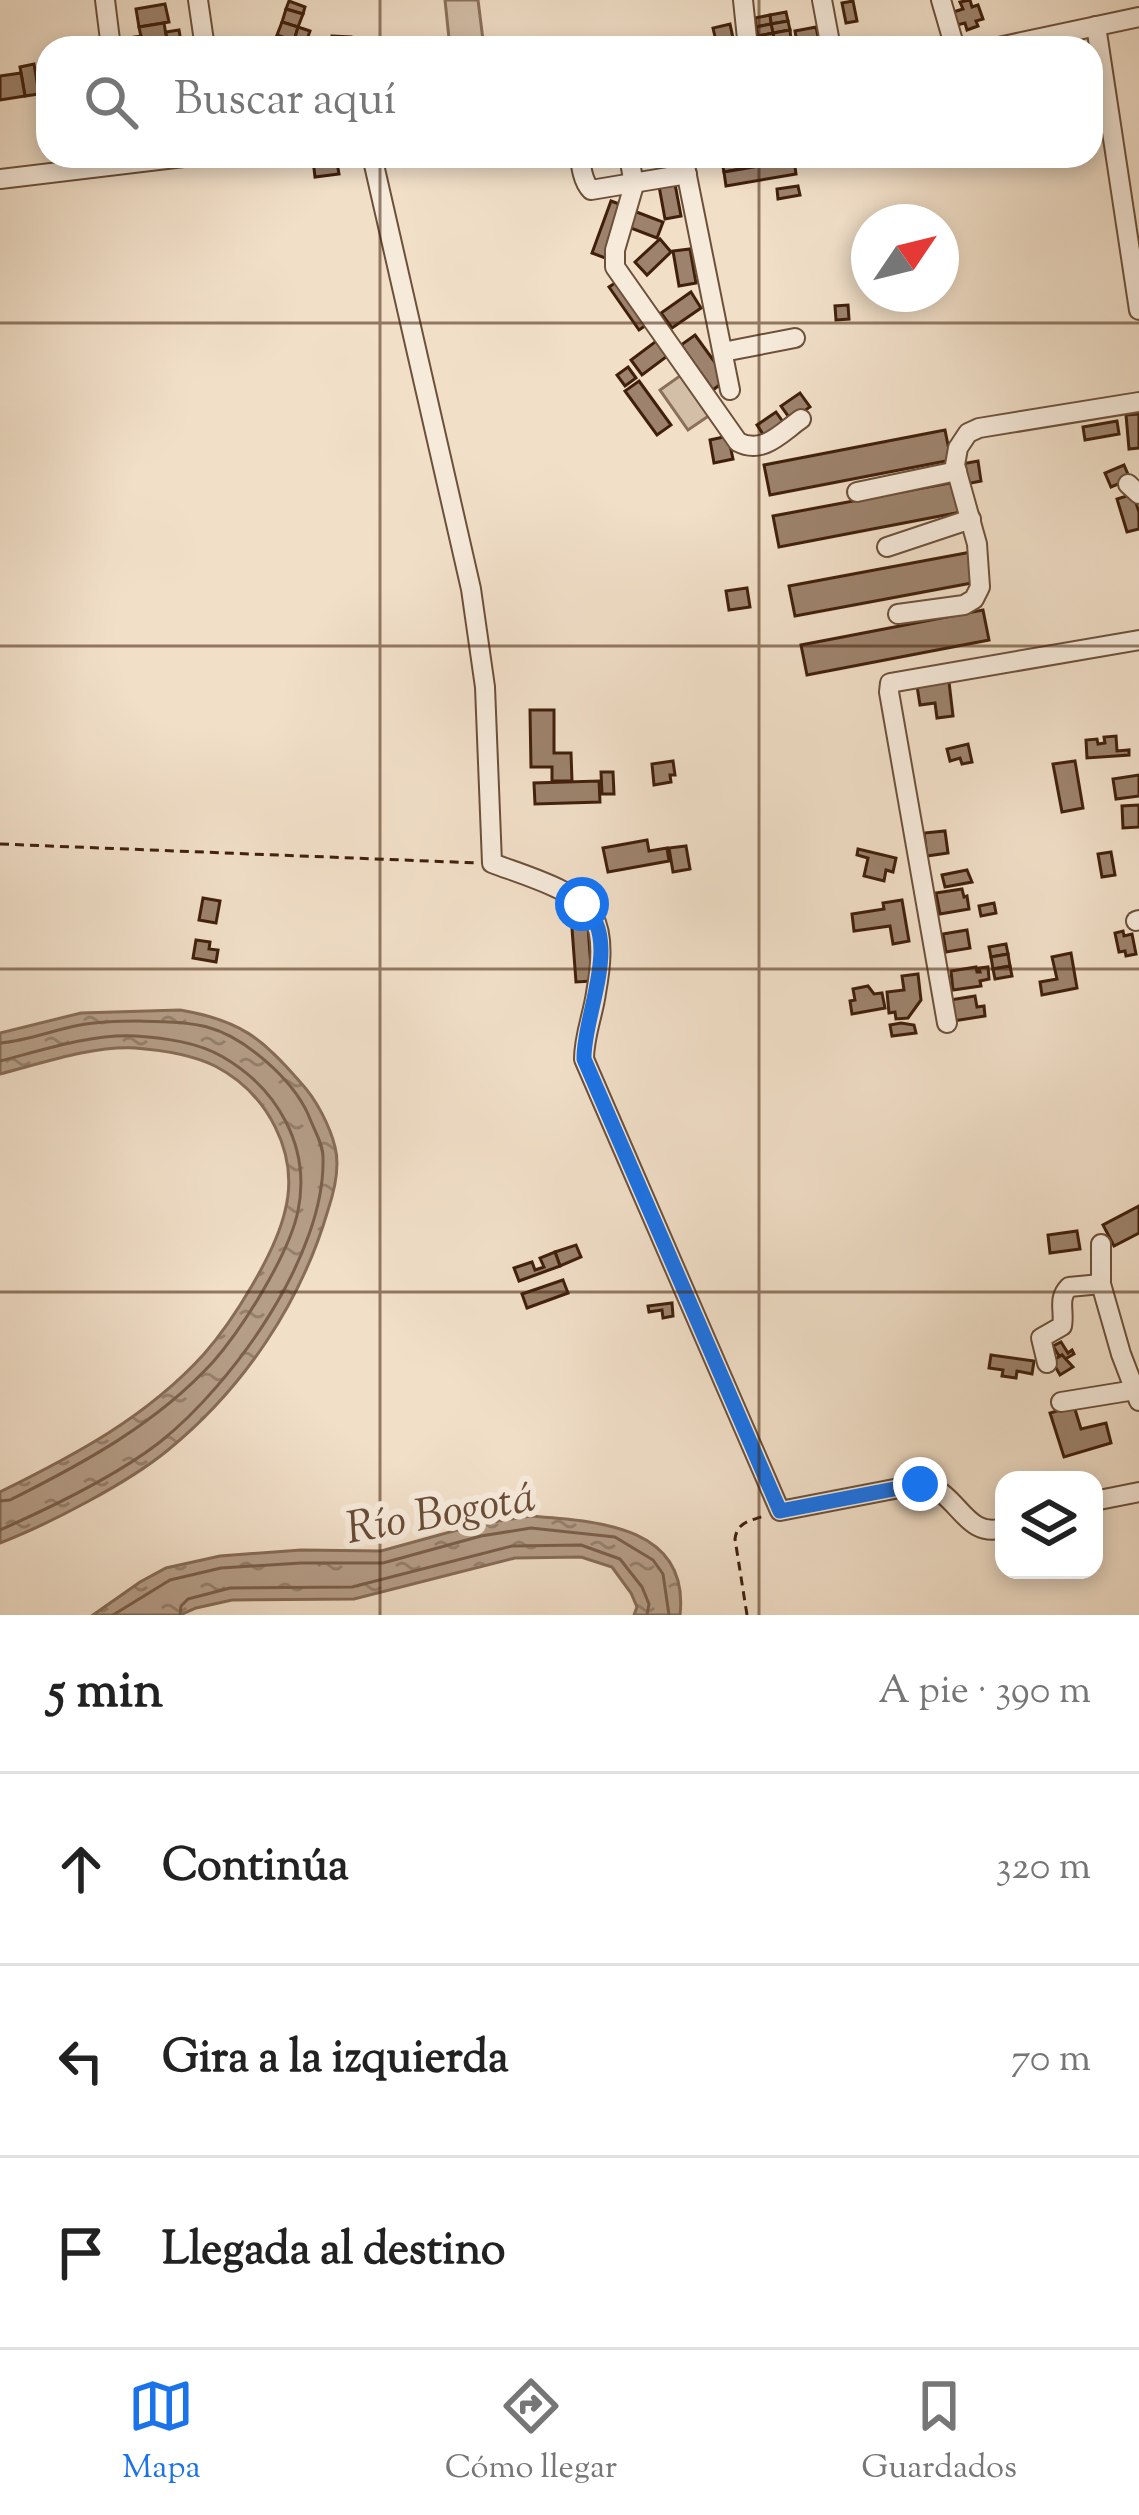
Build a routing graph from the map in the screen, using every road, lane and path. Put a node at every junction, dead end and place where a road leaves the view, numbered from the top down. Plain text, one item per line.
1 (105, 0) edge
2 (198, 0) edge
3 (743, 0) edge
4 (822, 0) edge
5 (941, 0) edge
6 (1134, 12) edge
7 (1096, 26) junction
8 (109, 36) edge
9 (204, 36) edge
10 (747, 36) edge
11 (830, 36) edge
12 (952, 36) edge
13 (1050, 36) edge
14 (1098, 36) edge
15 (1103, 70) edge
16 (72, 168) edge
17 (375, 168) edge
18 (582, 168) edge
19 (631, 168) edge
20 (677, 168) edge
21 (686, 168) edge
22 (0, 179) edge
23 (634, 185) junction
24 (1137, 282) edge
25 (1139, 310) edge
26 (795, 338) dead end
27 (723, 352) junction
28 (730, 390) dead end
29 (1139, 402) edge
30 (801, 419) dead end
31 (957, 471) junction
32 (856, 492) dead end
33 (970, 519) junction
34 (887, 547) dead end
35 (898, 614) dead end
36 (1139, 640) edge
37 (0, 844) edge
38 (492, 863) junction
39 (947, 1023) dead end
40 (1101, 1244) dead end
41 (1101, 1284) junction
42 (1047, 1363) dead end
43 (1137, 1396) edge
44 (1061, 1402) dead end
45 (1139, 1492) edge
46 (1103, 1499) edge
47 (780, 1511) junction
48 (995, 1531) edge
49 (747, 1615) edge

1 - 8 street
2 - 9 street
3 - 10 street
4 - 11 street
5 - 12 street
6 - 7 street
7 - 13 street
7 - 14 street
15 - 24 street
16 - 22 street
17 - 38 street
18 - 23 street
19 - 23 street
20 - 23 street
21 - 27 street
23 - 30 street
24 - 25 street
26 - 27 street
27 - 28 street
29 - 31 street
31 - 32 street
31 - 33 street
33 - 34 street
33 - 35 street
36 - 39 street
37 - 38 path
38 - 47 street
40 - 41 street
41 - 42 street
41 - 43 street
43 - 44 street
45 - 46 street
47 - 48 street
47 - 49 path

